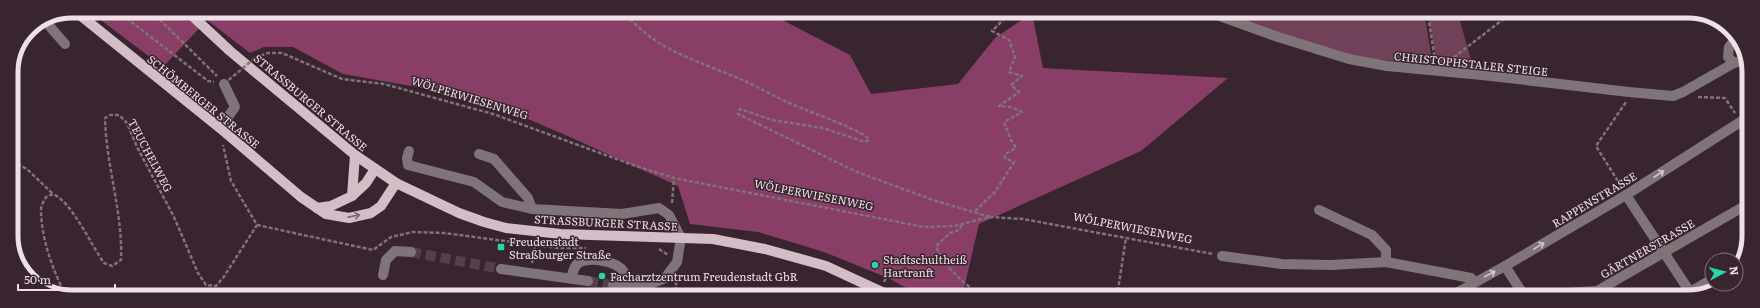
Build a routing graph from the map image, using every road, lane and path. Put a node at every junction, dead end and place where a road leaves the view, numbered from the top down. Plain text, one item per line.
1 (84, 18) edge
2 (126, 18) edge
3 (157, 18) edge
4 (195, 18) edge
5 (629, 18) edge
6 (1005, 18) edge
7 (1225, 18) edge
8 (1428, 18) edge
9 (1444, 18) edge
10 (1457, 18) edge
11 (1506, 18) edge
12 (48, 24) edge
13 (1733, 42) edge
14 (65, 44) dead end
15 (1741, 61) edge
16 (1734, 63) junction
17 (1436, 71) junction
18 (224, 84) junction
19 (1629, 92) junction
20 (1698, 97) dead end
21 (1742, 117) edge
22 (1742, 120) edge
23 (220, 128) junction
24 (408, 151) dead end
25 (479, 154) dead end
26 (355, 155) junction
27 (18, 164) edge
28 (375, 169) junction
29 (674, 178) junction
30 (396, 184) junction
31 (52, 194) junction
32 (1626, 195) junction
33 (352, 196) junction
34 (318, 208) junction
35 (1742, 208) edge
36 (532, 209) junction
37 (1319, 210) dead end
38 (975, 211) junction
39 (669, 215) junction
40 (990, 217) junction
41 (257, 225) junction
42 (963, 225) junction
43 (1126, 237) junction
44 (681, 238) junction
45 (536, 246) junction
46 (589, 248) dead end
47 (652, 249) dead end
48 (411, 252) tunnel mouth
49 (1664, 253) junction
50 (1222, 256) joint
51 (677, 262) junction
52 (1386, 262) junction
53 (1505, 266) junction
54 (502, 269) tunnel mouth
55 (531, 272) junction
56 (383, 275) dead end
57 (571, 278) junction
58 (588, 281) tunnel mouth
59 (1475, 282) junction
60 (612, 285) tunnel mouth
61 (628, 287) junction
62 (63, 289) edge
63 (878, 290) edge
64 (973, 290) edge
65 (1118, 290) edge
66 (1461, 290) edge
67 (1520, 290) edge
68 (1599, 290) edge
69 (1685, 290) edge

1 - 23 main road, SCHÖMBERGER STRASSE
2 - 18 path
3 - 18 path
4 - 26 main road, STRASSBURGER STRASSE
5 - 38 path
6 - 38 path
7 - 17 street, CHRISTOPHSTALER STEIGE
8 - 17 path
9 - 10 path
11 - 17 path
12 - 14 street
13 - 16 street
15 - 16 street, CHRISTOPHSTALER STEIGE
16 - 19 street, CHRISTOPHSTALER STEIGE
17 - 19 street, CHRISTOPHSTALER STEIGE
18 - 23 street
18 - 29 path, WÖLPERWIESENWEG, bridge
19 - 32 path
20 - 21 path
32 -> 22 street, RAPPENSTRASSE
23 - 34 main road, SCHÖMBERGER STRASSE
23 - 41 path
24 - 36 street
25 - 36 street
26 - 28 main road, STRASSBURGER STRASSE
26 - 33 main road
27 - 31 path
28 - 30 main road, STRASSBURGER STRASSE
28 - 33 main road
29 - 39 path
29 - 42 path, WÖLPERWIESENWEG
34 -> 30 main road, SCHÖMBERGER STRASSE
30 - 44 main road, STRASSBURGER STRASSE
31 - 41 path, TEUCHELWEG
31 - 62 path
32 - 49 street
53 -> 32 street, RAPPENSTRASSE
33 - 34 main road
35 - 49 street, GÄRTNERSTRASSE
36 - 39 street
37 - 52 street
38 - 40 path
39 - 44 street
40 - 42 path, WÖLPERWIESENWEG
40 - 43 path, WÖLPERWIESENWEG
41 - 45 path
42 - 64 path
43 - 50 path, WÖLPERWIESENWEG
43 - 65 path
44 - 51 street
44 - 63 main road, STRASSBURGER STRASSE
45 - 46 path
45 - 55 path
47 - 51 path
48 - 56 street
49 - 68 street, GÄRTNERSTRASSE
49 - 69 street
50 - 52 street
51 - 61 street
52 - 59 street
59 -> 53 street, RAPPENSTRASSE
53 - 67 street
54 - 55 street
55 - 57 street
57 - 58 street
57 - 61 street
59 - 66 street, RAPPENSTRASSE
60 - 61 street

